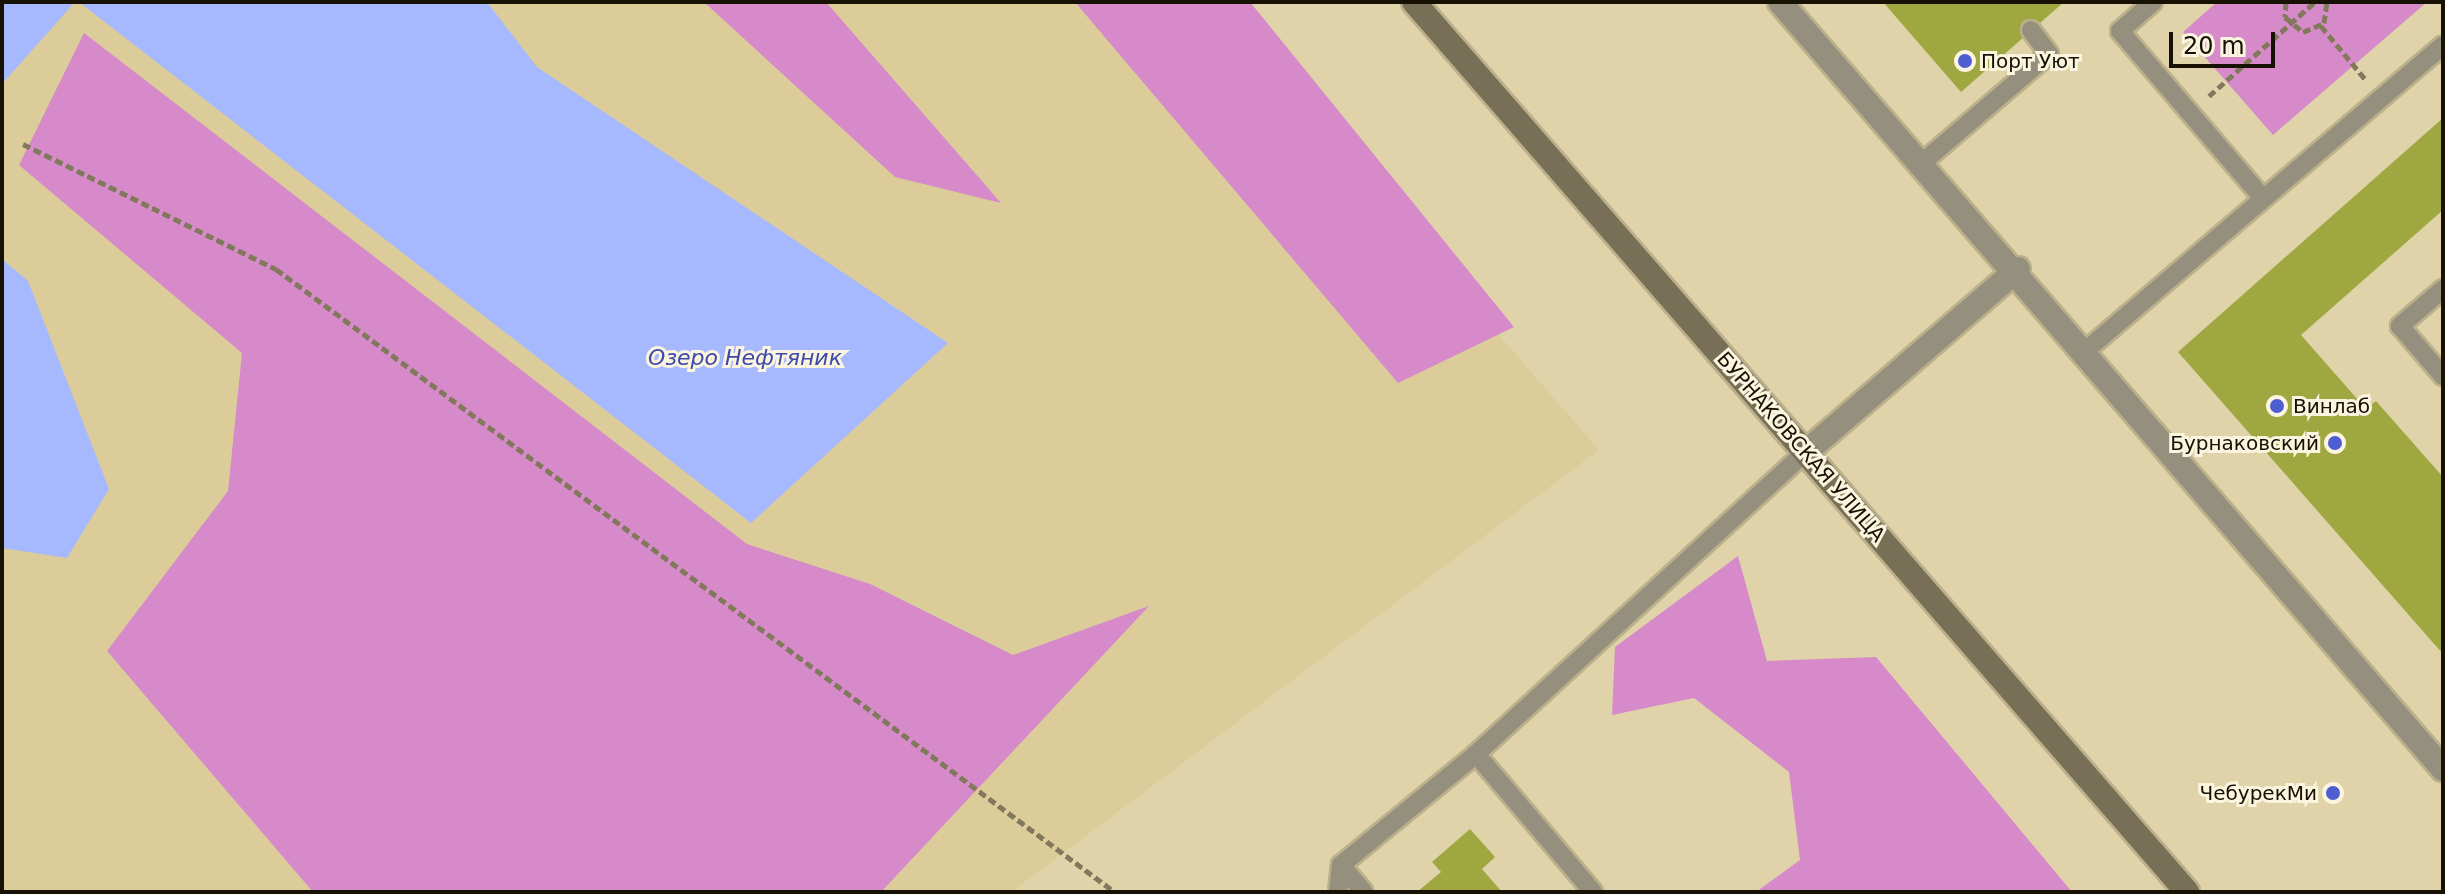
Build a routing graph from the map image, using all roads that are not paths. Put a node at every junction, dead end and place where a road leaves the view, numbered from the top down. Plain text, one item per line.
1 (1414, 2) edge
2 (1780, 2) edge
3 (2153, 2) edge
4 (2031, 30) dead end
5 (2443, 45) edge
6 (1923, 162) junction
7 (2261, 196) junction
8 (2018, 269) junction
9 (2443, 289) edge
10 (2084, 352) junction
11 (2443, 376) edge
12 (1806, 452) junction
13 (1476, 754) junction
14 (2443, 769) edge
15 (1341, 865) junction
16 (1338, 892) edge
17 (1364, 892) edge
18 (1593, 892) edge
19 (2187, 892) edge

1 - 12 main road, БУРНАКОВСКАЯ УЛИЦА
2 - 6 street
3 - 7 lane
4 - 6 lane
5 - 7 lane
6 - 8 street
7 - 10 lane
8 - 10 street
8 - 12 street
9 - 11 lane
10 - 14 street
12 - 13 lane
12 - 19 main road, БУРНАКОВСКАЯ УЛИЦА
13 - 15 lane
13 - 18 lane
15 - 16 lane
15 - 17 lane

